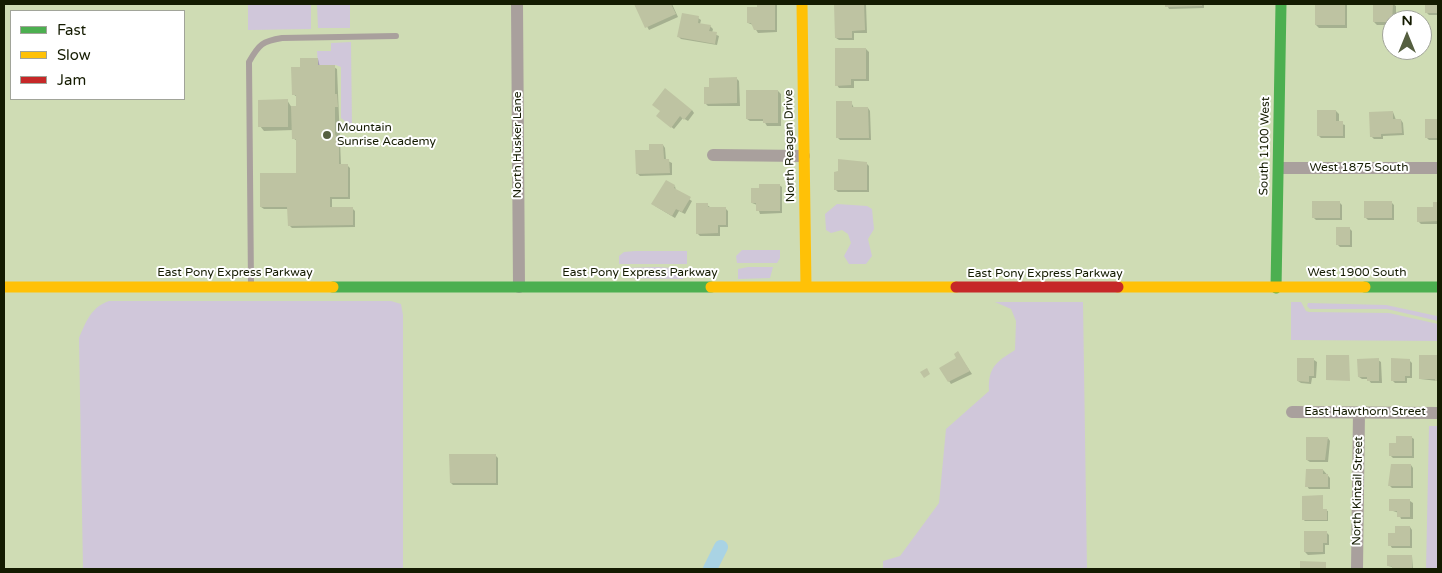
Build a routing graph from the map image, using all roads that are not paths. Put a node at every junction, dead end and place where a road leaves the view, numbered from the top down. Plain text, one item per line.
1 (517, 4) edge
2 (802, 4) edge
3 (1281, 4) edge
4 (396, 36) dead end
5 (713, 155) dead end
6 (804, 156) junction
7 (1279, 168) junction
8 (1438, 168) edge
9 (252, 286) junction
10 (519, 286) junction
11 (4, 287) edge
12 (806, 287) junction
13 (1438, 287) edge
14 (1276, 288) junction
15 (1292, 412) dead end
16 (1360, 412) junction
17 (1438, 413) edge
18 (1357, 569) edge

1 - 10 street, North Husker Lane
2 - 6 street, North Reagan Drive
3 - 7 street, South 1100 West
4 - 9 lane
5 - 6 street
6 - 12 street, North Reagan Drive
7 - 8 street, West 1875 South
7 - 14 street, South 1100 West
9 - 10 street, East Pony Express Parkway
9 - 11 street, East Pony Express Parkway
10 - 12 street, East Pony Express Parkway
12 - 14 street, East Pony Express Parkway
13 - 14 street, West 1900 South
15 - 16 street, East Hawthorn Street
16 - 17 street, East Hawthorn Street
16 - 18 street, North Kintail Street

